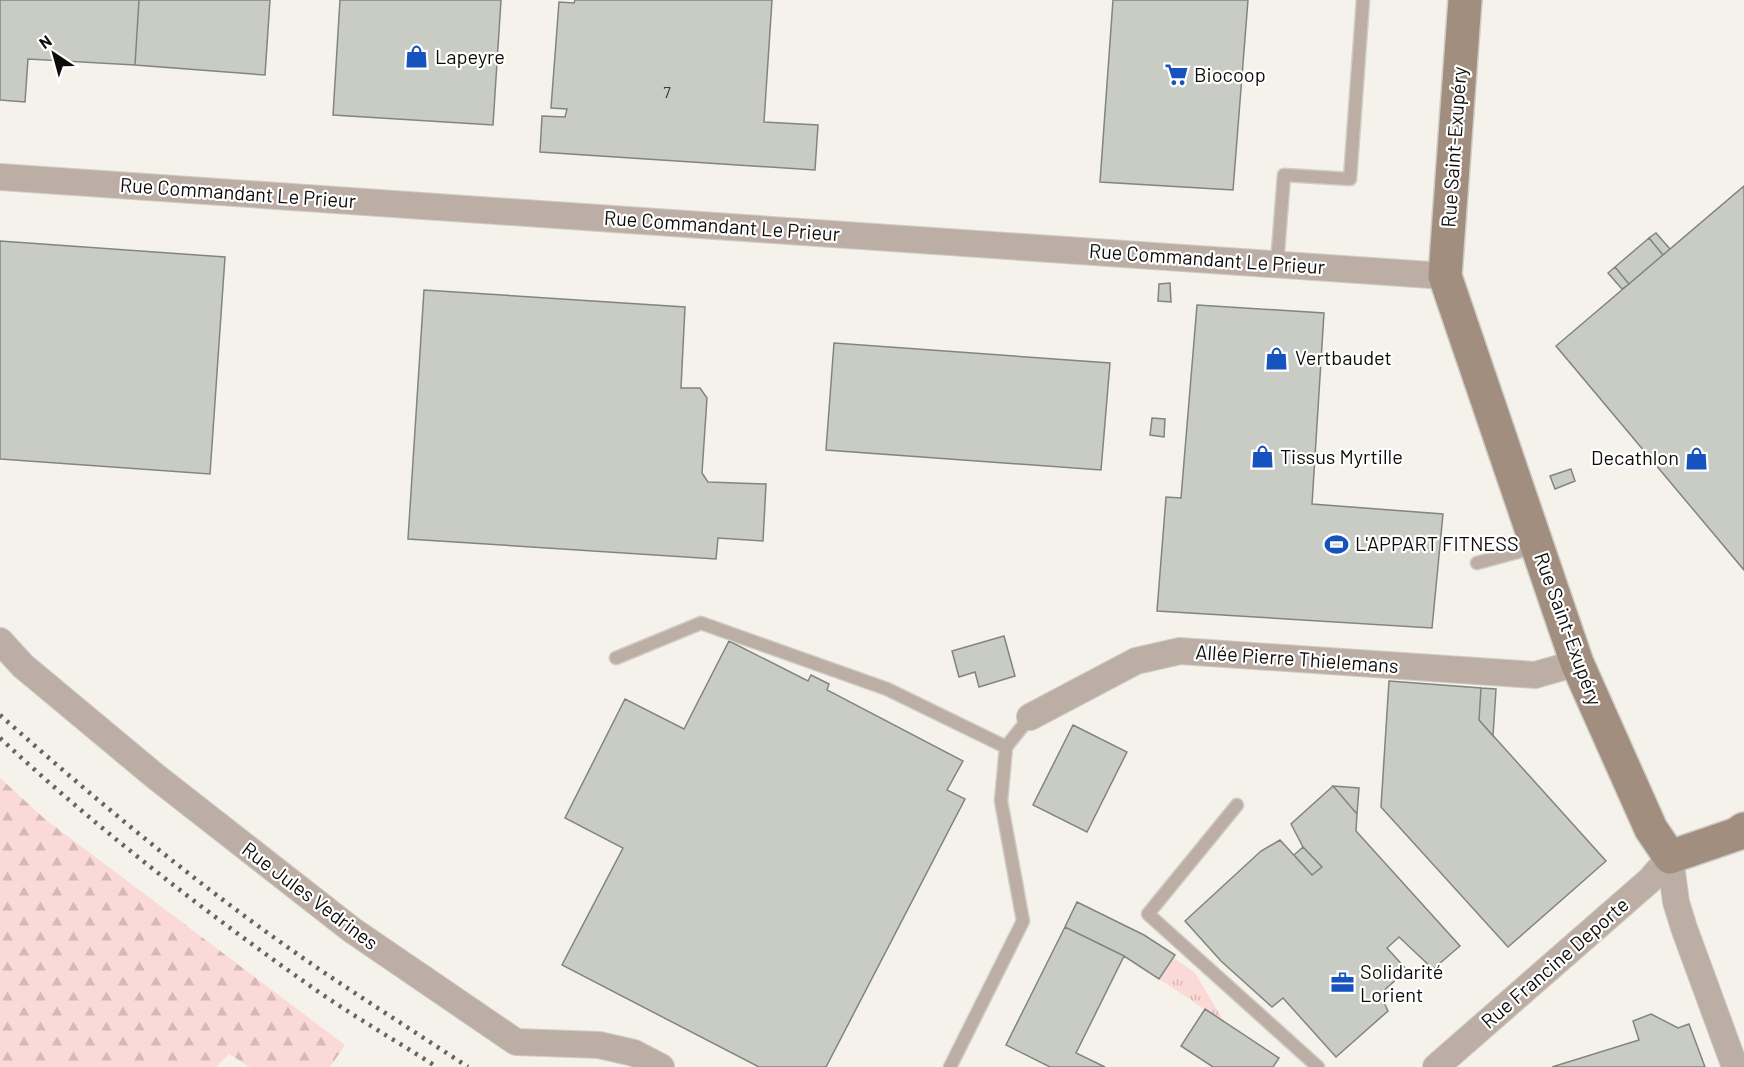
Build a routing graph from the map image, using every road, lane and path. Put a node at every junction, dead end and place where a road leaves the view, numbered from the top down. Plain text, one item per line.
1 (1363, 0) edge
2 (1465, 0) edge
3 (0, 177) edge
4 (1277, 264) junction
5 (1445, 276) junction
6 (1538, 547) junction
7 (1477, 563) dead end
8 (0, 641) edge
9 (616, 658) dead end
10 (1577, 663) junction
11 (1030, 717) joint
12 (1006, 747) junction
13 (1237, 805) dead end
14 (1744, 829) edge
15 (1670, 857) junction
16 (661, 1067) edge
17 (950, 1067) edge
18 (1318, 1067) edge
19 (1436, 1067) edge
20 (1735, 1067) edge

1 - 4 lane
2 - 5 street, Rue Saint-Exupéry
3 - 4 street, Rue Commandant Le Prieur
4 - 5 street, Rue Commandant Le Prieur
5 - 6 street, Rue Saint-Exupéry
6 - 7 lane
6 - 10 street, Rue Saint-Exupéry
8 - 16 street, Rue Jules Vedrines
9 - 12 lane
10 - 11 street, Allée Pierre Thielemans
10 - 15 street, Rue Saint-Exupéry
11 - 12 lane
12 - 17 lane
13 - 18 lane
14 - 15 street
15 - 19 street, Rue Francine Deporte
15 - 20 street, Rue Saint-Exupéry

